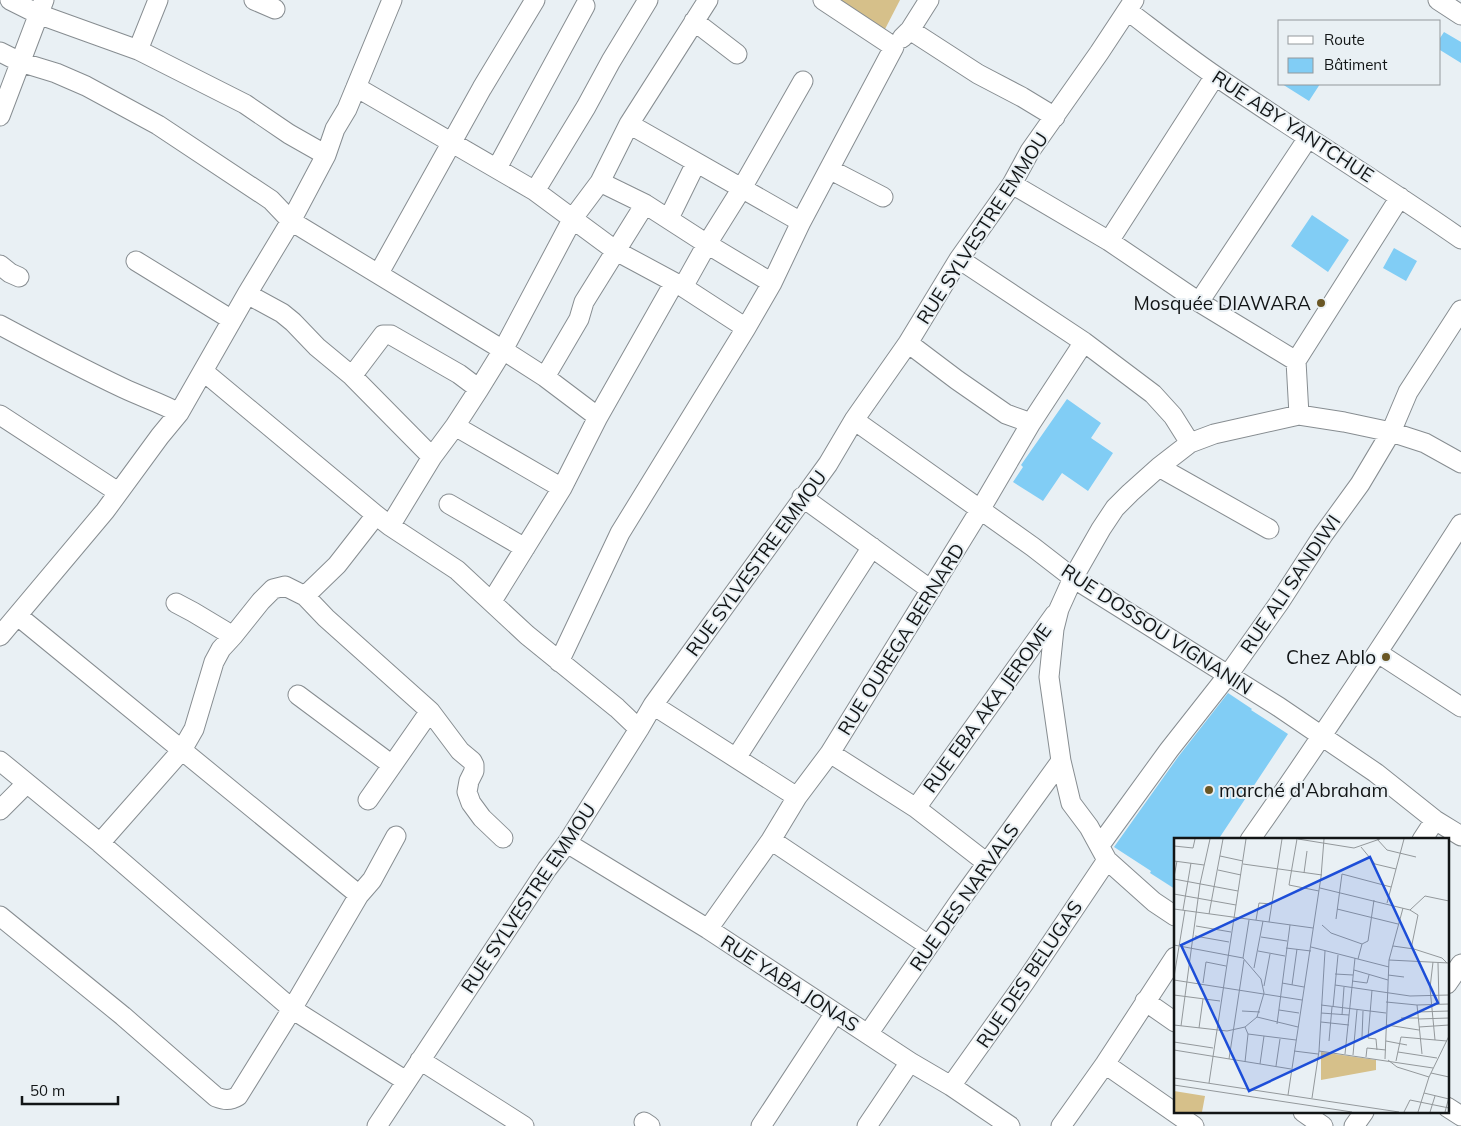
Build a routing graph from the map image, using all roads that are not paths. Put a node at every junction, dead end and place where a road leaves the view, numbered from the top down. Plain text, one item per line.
1 (10, 0) edge
2 (254, 0) edge
3 (535, 0) edge
4 (648, 0) edge
5 (708, 0) edge
6 (823, 0) edge
7 (928, 0) edge
8 (1438, 0) edge
9 (153, 2) edge
10 (387, 2) edge
11 (585, 6) dead end
12 (1131, 6) edge
13 (41, 7) edge
14 (275, 9) dead end
15 (1461, 16) edge
16 (694, 21) junction
17 (910, 30) junction
18 (894, 47) junction
19 (138, 50) junction
20 (0, 52) edge
21 (737, 54) dead end
22 (20, 62) junction
23 (1215, 76) junction
24 (804, 81) dead end
25 (356, 87) junction
26 (0, 116) edge
27 (1055, 117) junction
28 (629, 124) junction
29 (1308, 138) junction
30 (452, 144) junction
31 (326, 155) junction
32 (696, 163) junction
33 (498, 168) junction
34 (829, 169) junction
35 (600, 182) junction
36 (1012, 184) junction
37 (742, 188) junction
38 (536, 191) junction
39 (1400, 196) junction
40 (883, 197) dead end
41 (646, 204) junction
42 (573, 218) junction
43 (669, 218) junction
44 (291, 221) junction
45 (802, 222) junction
46 (1461, 239) edge
47 (1110, 241) junction
48 (708, 244) junction
49 (616, 251) junction
50 (959, 258) junction
51 (136, 261) dead end
52 (0, 265) edge
53 (379, 273) junction
54 (18, 277) dead end
55 (772, 283) junction
56 (679, 285) junction
57 (248, 294) junction
58 (1199, 302) junction
59 (1461, 310) edge
60 (232, 320) junction
61 (0, 325) edge
62 (746, 328) junction
63 (1084, 342) junction
64 (908, 343) junction
65 (503, 350) junction
66 (1296, 361) junction
67 (203, 371) junction
68 (352, 376) junction
69 (545, 377) junction
70 (479, 389) junction
71 (179, 413) junction
72 (1299, 415) junction
73 (598, 417) junction
74 (854, 420) junction
75 (3, 422) edge
76 (1031, 422) junction
77 (455, 426) junction
78 (1391, 432) junction
79 (1190, 443) junction
80 (432, 456) junction
81 (1461, 462) edge
82 (1159, 467) junction
83 (562, 488) junction
84 (118, 492) junction
85 (802, 497) junction
86 (449, 504) dead end
87 (980, 510) junction
88 (383, 520) junction
89 (1461, 524) edge
90 (1269, 529) dead end
91 (872, 547) junction
92 (525, 548) junction
93 (1073, 578) junction
94 (931, 590) junction
95 (305, 596) junction
96 (492, 601) junction
97 (176, 603) dead end
98 (1059, 609) junction
99 (18, 616) junction
100 (0, 636) edge
101 (233, 636) junction
102 (1378, 653) junction
103 (559, 662) junction
104 (1228, 675) junction
105 (298, 695) dead end
106 (653, 705) junction
107 (1461, 707) edge
108 (430, 711) junction
109 (639, 729) junction
110 (1323, 736) junction
111 (182, 750) junction
112 (830, 753) junction
113 (736, 758) junction
114 (0, 761) edge
115 (1061, 761) junction
116 (392, 765) junction
117 (26, 784) junction
118 (797, 797) junction
119 (368, 800) dead end
120 (916, 808) junction
121 (0, 810) edge
122 (1435, 820) junction
123 (396, 836) dead end
124 (1461, 836) edge
125 (503, 838) dead end
126 (1251, 838) edge
127 (1423, 838) edge
128 (771, 840) junction
129 (100, 843) junction
130 (567, 843) junction
131 (1103, 853) junction
132 (987, 862) junction
133 (359, 895) junction
134 (1174, 915) edge
135 (0, 916) edge
136 (708, 929) junction
137 (928, 945) junction
138 (1174, 958) edge
139 (1461, 964) edge
140 (1448, 983) edge
141 (1145, 1001) junction
142 (292, 1009) junction
143 (835, 1013) junction
144 (1174, 1021) edge
145 (868, 1034) junction
146 (420, 1060) junction
147 (910, 1062) junction
148 (1105, 1064) junction
149 (406, 1081) junction
150 (951, 1086) junction
151 (1448, 1108) edge
152 (1174, 1112) edge
153 (1177, 1114) edge
154 (1307, 1114) edge
155 (1363, 1114) edge
156 (1461, 1116) edge
157 (764, 1125) edge
158 (377, 1126) edge
159 (524, 1126) edge
160 (867, 1126) edge
161 (1010, 1126) edge
162 (1061, 1126) edge
163 (1194, 1126) edge
164 (1323, 1126) edge
165 (1354, 1126) edge

1 - 13 street
2 - 14 street
3 - 30 street
4 - 38 street
5 - 16 street
6 - 18 street
7 - 17 street
8 - 15 street
9 - 19 street
10 - 25 street
11 - 33 street
12 - 23 street, RUE ABY YANTCHUE
12 - 27 street, RUE SYLVESTRE EMMOU
13 - 19 street
13 - 22 street
16 - 21 street
16 - 28 street
17 - 18 street
17 - 27 street
18 - 34 street
19 - 31 street
20 - 22 street
22 - 26 street
22 - 44 street
23 - 29 street, RUE ABY YANTCHUE
23 - 47 street
24 - 37 street
25 - 30 street
25 - 31 street
27 - 36 street, RUE SYLVESTRE EMMOU
28 - 32 street
28 - 35 street
29 - 39 street, RUE ABY YANTCHUE
29 - 58 street
30 - 33 street
30 - 53 street
31 - 44 street
32 - 37 street
32 - 43 street
33 - 38 street
34 - 40 street
34 - 45 street
35 - 41 street
35 - 42 street
36 - 47 street
36 - 50 street, RUE SYLVESTRE EMMOU
37 - 45 street
37 - 48 street
38 - 42 street
39 - 46 street, RUE ABY YANTCHUE
39 - 66 street
41 - 43 street
41 - 49 street
42 - 49 street
42 - 65 street
43 - 48 street
44 - 53 street
44 - 57 street
45 - 55 street
47 - 58 street
48 - 55 street
48 - 56 street
49 - 56 street
49 - 69 street
50 - 63 street
50 - 64 street, RUE SYLVESTRE EMMOU
51 - 60 street
52 - 54 street
53 - 65 street
55 - 62 street
56 - 62 street
56 - 73 street
57 - 60 street
57 - 68 street
58 - 66 street
59 - 78 street, RUE ALI SANDIWI
60 - 67 street
61 - 71 street
62 - 103 street
63 - 76 street, RUE OUREGA BERNARD
63 - 79 street
64 - 74 street, RUE SYLVESTRE EMMOU
64 - 76 street
65 - 69 street
65 - 70 street
66 - 72 street
67 - 71 street
67 - 88 street
68 - 70 street
68 - 80 street
69 - 73 street
70 - 77 street
71 - 84 street
72 - 78 street
72 - 79 street
73 - 83 street
74 - 85 street, RUE SYLVESTRE EMMOU
74 - 87 street, RUE DOSSOU VIGNANIN
75 - 84 street
76 - 87 street, RUE OUREGA BERNARD
77 - 80 street
77 - 83 street
78 - 81 street
78 - 104 street, RUE ALI SANDIWI
79 - 82 street
80 - 88 street
82 - 90 street
82 - 93 street
83 - 92 street
84 - 99 street
85 - 91 street
85 - 106 street, RUE SYLVESTRE EMMOU
86 - 92 street
87 - 93 street, RUE DOSSOU VIGNANIN
87 - 94 street, RUE OUREGA BERNARD
88 - 95 street
88 - 96 street
89 - 102 street
91 - 94 street
91 - 113 street
92 - 96 street
93 - 98 street
93 - 104 street, RUE DOSSOU VIGNANIN
94 - 112 street, RUE OUREGA BERNARD
95 - 101 street
95 - 108 street
96 - 103 street
97 - 101 street
98 - 115 street
98 - 120 street, RUE EBA AKA JEROME
99 - 100 street
99 - 111 street
101 - 111 street
102 - 107 street
102 - 110 street
103 - 109 street
104 - 110 street, RUE DOSSOU VIGNANIN
104 - 131 street, RUE ALI SANDIWI
105 - 116 street
106 - 109 street, RUE SYLVESTRE EMMOU
106 - 113 street
108 - 116 street
108 - 125 street
109 - 130 street, RUE SYLVESTRE EMMOU
110 - 122 street, RUE DOSSOU VIGNANIN
110 - 126 street
111 - 129 street
111 - 133 street
112 - 118 street, RUE OUREGA BERNARD
112 - 120 street
113 - 118 street
114 - 117 street
115 - 131 street
115 - 132 street, RUE DES NARVALS
116 - 119 street
117 - 121 street
117 - 129 street
118 - 128 street, RUE OUREGA BERNARD
120 - 132 street
122 - 124 street, RUE DOSSOU VIGNANIN
122 - 127 street
123 - 133 street
128 - 136 street, RUE OUREGA BERNARD
128 - 137 street
129 - 142 street
130 - 136 street, RUE YABA JONAS
130 - 146 street, RUE SYLVESTRE EMMOU
131 - 134 street
131 - 150 street, RUE DES BELUGAS
132 - 137 street, RUE DES NARVALS
133 - 142 street
135 - 142 street
136 - 143 street, RUE YABA JONAS
137 - 145 street, RUE DES NARVALS
138 - 141 street
139 - 140 street
141 - 144 street
141 - 148 street
142 - 149 street
143 - 145 street, RUE YABA JONAS
143 - 157 street
145 - 147 street, RUE YABA JONAS
146 - 149 street, RUE SYLVESTRE EMMOU
146 - 159 street
147 - 150 street, RUE YABA JONAS
147 - 160 street
148 - 152 street
148 - 162 street
149 - 158 street, RUE SYLVESTRE EMMOU
150 - 161 street, RUE YABA JONAS
151 - 156 street
153 - 163 street
154 - 164 street
155 - 165 street

